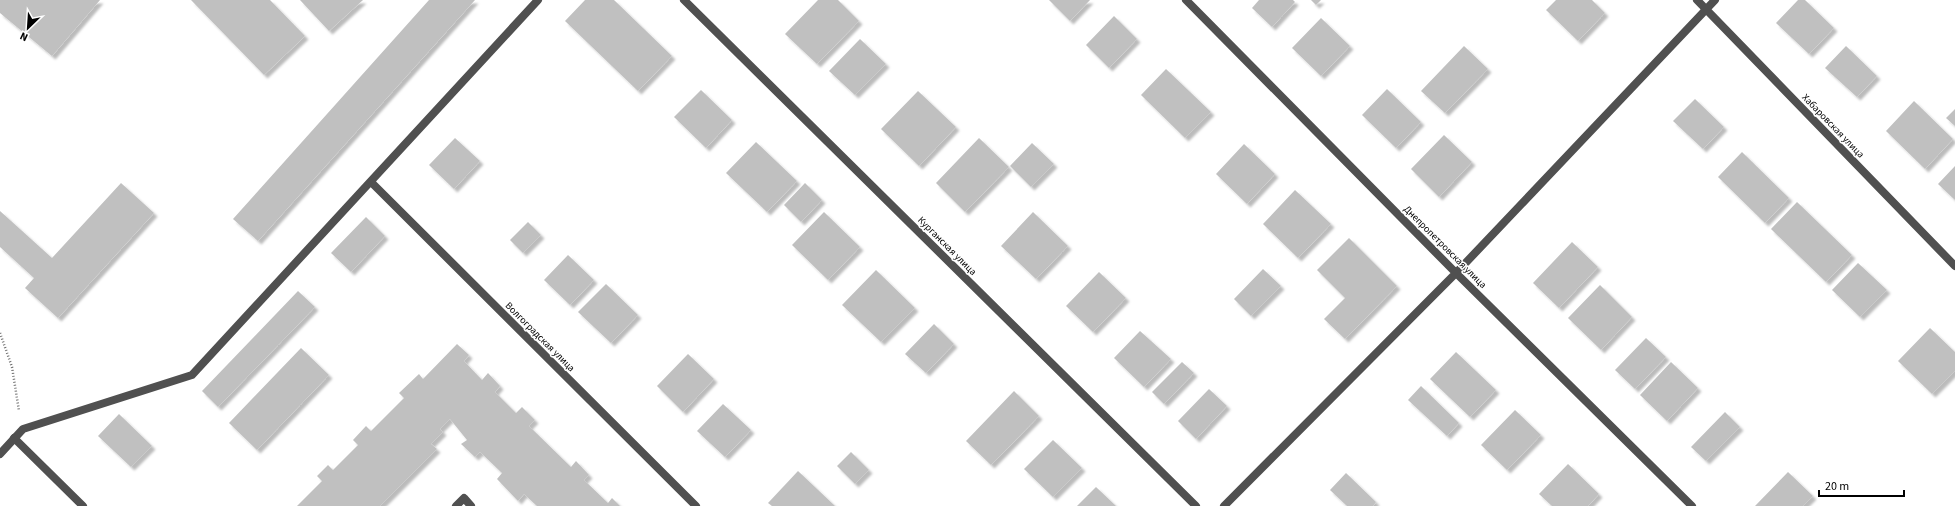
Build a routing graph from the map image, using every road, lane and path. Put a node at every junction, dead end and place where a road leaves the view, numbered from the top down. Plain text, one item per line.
1 (538, 0) edge
2 (684, 0) edge
3 (1186, 0) edge
4 (1697, 0) edge
5 (1715, 0) edge
6 (1706, 9) junction
7 (371, 182) junction
8 (1955, 266) edge
9 (1456, 273) junction
10 (0, 333) edge
11 (23, 429) junction
12 (14, 438) junction
13 (0, 454) edge
14 (83, 506) edge
15 (456, 506) edge
16 (472, 506) edge
17 (696, 506) edge
18 (1196, 506) edge
19 (1224, 506) edge
20 (1692, 506) edge

1 - 7 street
2 - 18 street, Курганская улица
3 - 9 street, Днепропетровская улица
4 - 6 street, Хабаровская улица
5 - 6 street
6 - 8 street, Хабаровская улица
6 - 9 street
7 - 11 street
7 - 17 street, Волгоградская улица
9 - 19 street
9 - 20 street, Днепропетровская улица
10 - 11 path
11 - 12 street
12 - 13 street
12 - 14 street
15 - 16 street

